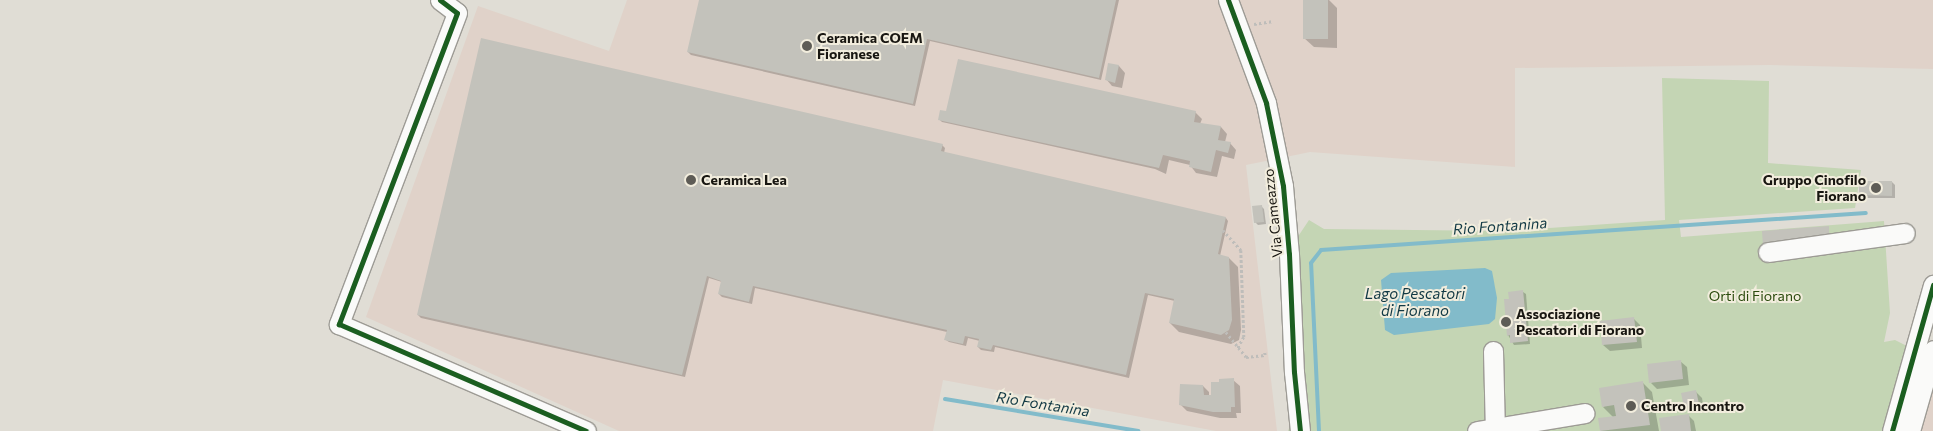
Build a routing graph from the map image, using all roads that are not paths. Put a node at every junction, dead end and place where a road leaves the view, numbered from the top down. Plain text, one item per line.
1 (440, 0) edge
2 (1228, 0) edge
3 (1905, 232) dead end
4 (1768, 252) dead end
5 (1933, 285) edge
6 (1933, 350) edge
7 (1493, 351) dead end
8 (1584, 413) dead end
9 (1489, 430) edge
10 (586, 431) edge
11 (1300, 431) edge
12 (1892, 431) edge
13 (1910, 431) edge

1 - 10 street
2 - 11 street, Via Cameazzo
3 - 4 street
5 - 12 street
6 - 13 street
7 - 9 street
8 - 9 street

